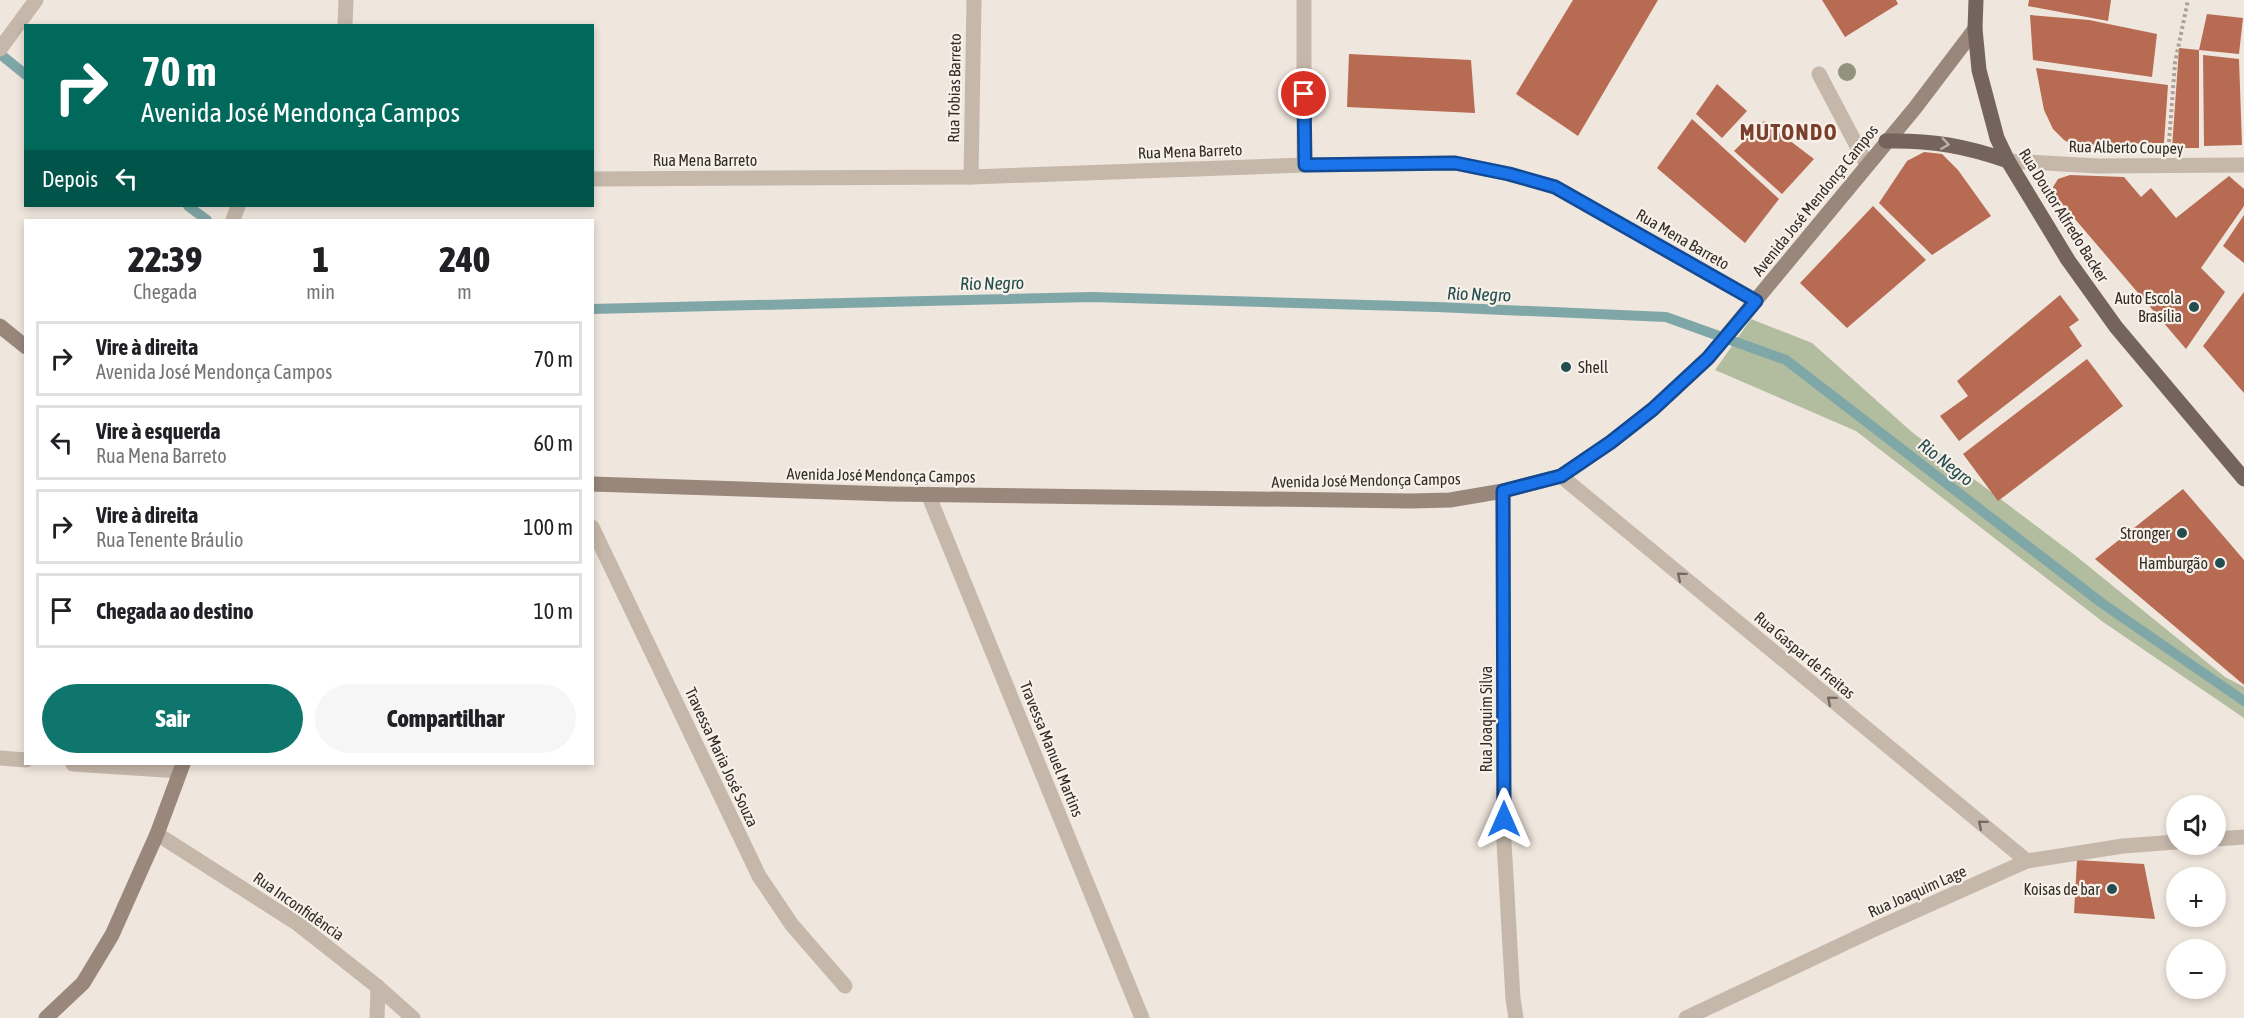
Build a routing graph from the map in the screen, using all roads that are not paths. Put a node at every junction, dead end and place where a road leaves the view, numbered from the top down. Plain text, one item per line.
1 (36, 0) edge
2 (346, 0) edge
3 (974, 0) edge
4 (1304, 0) edge
5 (1976, 0) edge
6 (345, 24) edge
7 (1975, 29) junction
8 (0, 49) edge
9 (1819, 74) dead end
10 (1886, 141) junction
11 (2008, 161) junction
12 (1305, 165) junction
13 (1867, 165) junction
14 (2244, 165) edge
15 (971, 177) junction
16 (594, 179) edge
17 (1756, 301) junction
18 (0, 326) edge
19 (24, 345) edge
20 (1561, 476) junction
21 (2244, 479) edge
22 (594, 484) edge
23 (1503, 491) junction
24 (928, 494) junction
25 (594, 531) edge
26 (0, 758) edge
27 (24, 760) edge
28 (109, 765) edge
29 (182, 767) edge
30 (156, 834) junction
31 (2244, 837) edge
32 (2226, 838) edge
33 (2166, 843) edge
34 (2027, 861) junction
35 (845, 986) dead end
36 (378, 987) junction
37 (46, 1018) edge
38 (377, 1018) edge
39 (413, 1018) edge
40 (1142, 1018) edge
41 (1516, 1018) edge
42 (1686, 1018) edge

1 - 8 street
2 - 6 street
3 - 15 street, Rua Tobias Barreto
4 - 12 street
5 - 7 main road, Rua Doutor Alfredo Backer
7 - 10 main road, Avenida José Mendonça Campos
7 - 11 main road, Rua Doutor Alfredo Backer
9 - 13 street
10 -> 11 main road
10 - 13 main road, Avenida José Mendonça Campos
11 - 14 street, Rua Alberto Coupey
11 - 21 main road, Rua Doutor Alfredo Backer
12 - 15 street, Rua Mena Barreto
12 - 17 street, Rua Mena Barreto
13 - 17 main road, Avenida José Mendonça Campos
15 - 16 street, Rua Mena Barreto
17 - 20 main road, Avenida José Mendonça Campos
18 - 19 main road
20 - 23 main road, Avenida José Mendonça Campos
34 -> 20 street, Rua Gaspar de Freitas
22 - 24 main road, Avenida José Mendonça Campos
23 - 24 main road, Avenida José Mendonça Campos
23 - 41 street, Rua Joaquim Silva
24 - 40 street, Travessa Manuel Martins
25 - 35 street, Travessa Maria José Souza
26 - 27 street
28 - 29 street
29 - 30 main road
30 - 36 street, Rua Inconfidência
30 - 37 main road
31 - 32 street
33 - 34 street, Rua Joaquim Lage
34 - 42 street, Rua Joaquim Lage
36 - 38 street
36 - 39 street, Rua Inconfidência

